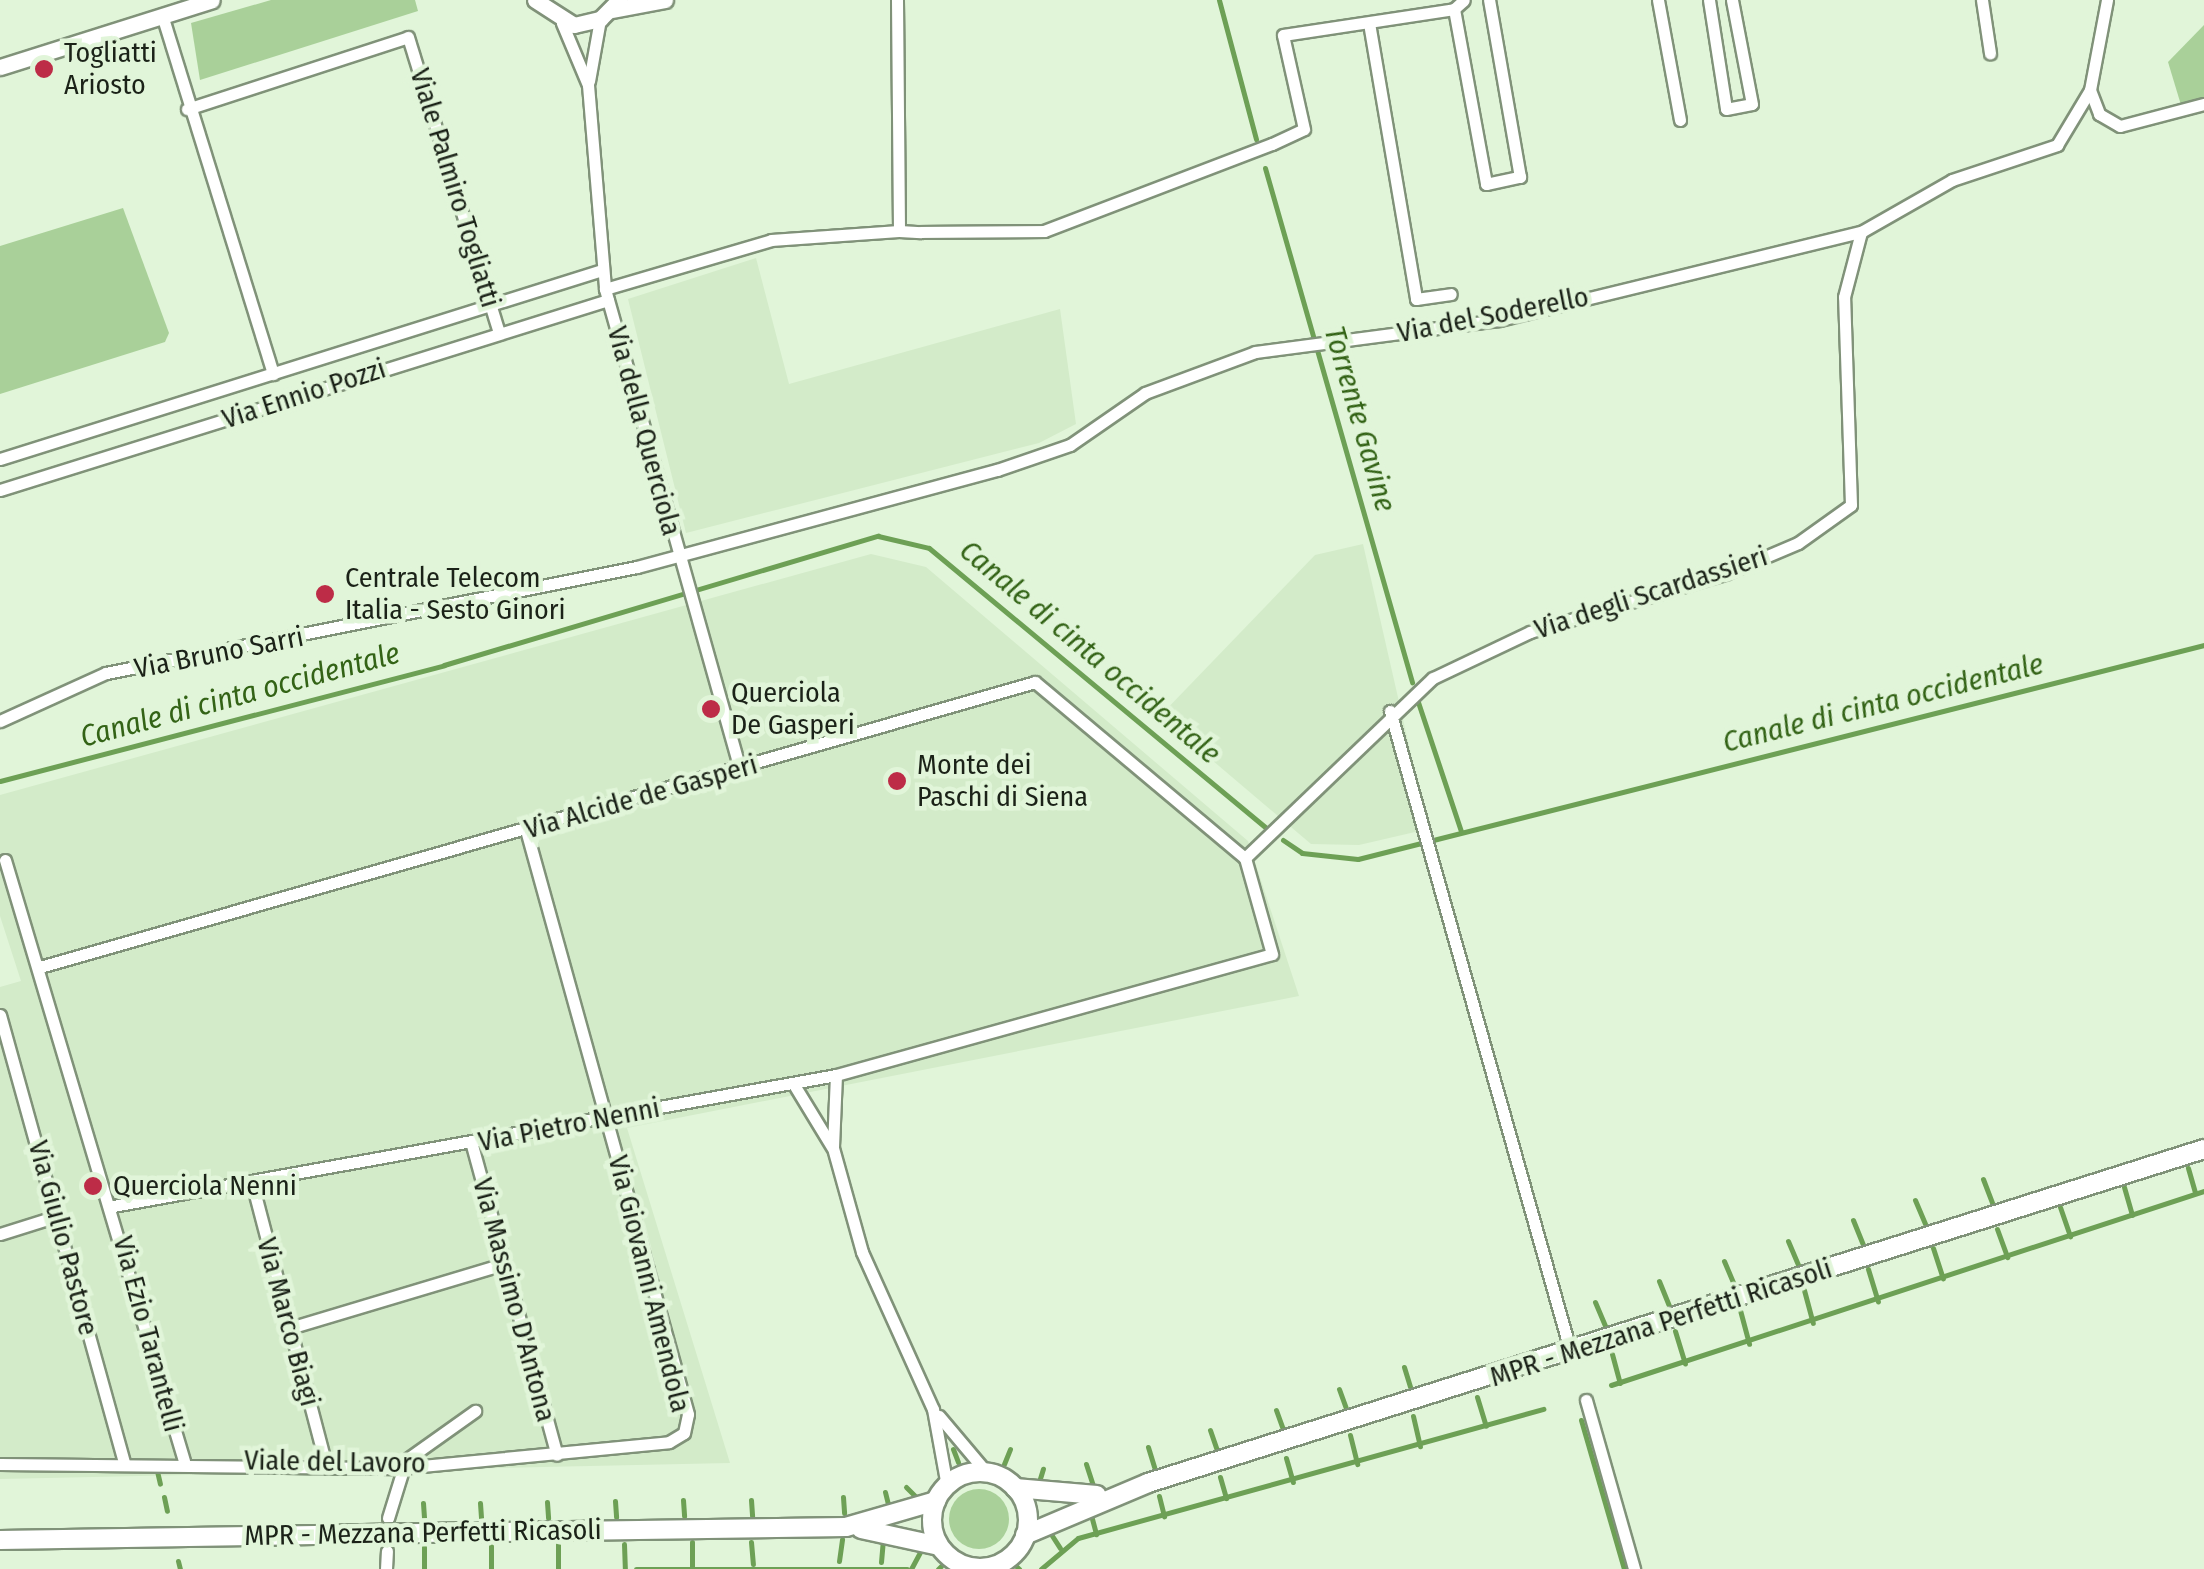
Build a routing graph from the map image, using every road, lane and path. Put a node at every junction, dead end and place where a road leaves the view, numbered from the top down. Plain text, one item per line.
1 (212, 0) edge
2 (535, 0) edge
3 (665, 0) edge
4 (897, 0) edge
5 (1490, 0) edge
6 (1658, 0) edge
7 (1709, 0) edge
8 (1732, 0) edge
9 (1982, 0) edge
10 (2107, 0) edge
11 (1459, 4) edge
12 (610, 10) edge
13 (162, 16) junction
14 (1370, 22) junction
15 (562, 23) junction
16 (1990, 53) dead end
17 (0, 67) edge
18 (588, 85) junction
19 (2090, 90) junction
20 (2204, 104) edge
21 (187, 109) junction
22 (1680, 120) dead end
23 (899, 231) junction
24 (1861, 232) junction
25 (602, 270) junction
26 (1451, 294) dead end
27 (607, 295) junction
28 (490, 306) junction
29 (499, 332) junction
30 (273, 374) junction
31 (0, 459) edge
32 (0, 490) edge
33 (678, 553) junction
34 (1390, 711) junction
35 (0, 720) edge
36 (740, 770) junction
37 (526, 830) junction
38 (1245, 858) junction
39 (5, 860) dead end
40 (40, 967) junction
41 (0, 1015) edge
42 (836, 1075) junction
43 (794, 1083) junction
44 (606, 1118) junction
45 (472, 1144) junction
46 (833, 1148) junction
47 (2204, 1150) edge
48 (252, 1182) junction
49 (113, 1206) junction
50 (57, 1216) junction
51 (0, 1234) edge
52 (503, 1264) junction
53 (290, 1328) junction
54 (1567, 1339) dead end
55 (1586, 1400) dead end
56 (933, 1409) junction
57 (475, 1411) dead end
58 (670, 1442) joint
59 (558, 1455) junction
60 (124, 1461) junction
61 (184, 1461) junction
62 (325, 1461) junction
63 (0, 1464) edge
64 (401, 1468) junction
65 (987, 1473) junction
66 (1015, 1488) junction
67 (942, 1494) junction
68 (1117, 1494) junction
69 (388, 1518) dead end
70 (846, 1527) junction
71 (1025, 1535) junction
72 (0, 1540) edge
73 (940, 1546) junction
74 (386, 1551) dead end
75 (386, 1569) edge
76 (1634, 1569) edge

1 - 13 street
2 - 15 street, Via della Querciola
3 - 12 street
4 - 23 street
5 - 11 street
6 - 22 street
7 - 8 street
9 - 16 street
10 - 19 street
11 - 14 street
12 - 15 street
12 - 18 street, Via della Querciola
13 - 17 street
13 - 21 street
14 - 23 street, Via Ennio Pozzi
14 - 26 street
15 - 18 street, Via della Querciola
18 - 25 street, Via della Querciola
19 - 20 street
19 - 24 street
21 - 28 street, Viale Palmiro Togliatti
21 - 30 street
23 - 27 street, Via Ennio Pozzi
24 - 33 street, Via del Soderello
24 - 34 street, Via degli Scardassieri
25 - 27 street, Via della Querciola
25 - 28 street, Via Ennio Pozzi
27 - 29 street, Via Ennio Pozzi
27 - 33 street, Via della Querciola
28 - 29 street, Viale Palmiro Togliatti
28 - 30 street, Via Ennio Pozzi
29 - 32 street, Via Ennio Pozzi
30 - 31 street, Via Ennio Pozzi
33 - 35 street, Via Bruno Sarri
33 - 36 street, Via della Querciola
34 - 38 street, Via degli Scardassieri
34 - 54 street
36 - 37 street, Via Alcide de Gasperi
36 - 38 street, Via Alcide de Gasperi
37 - 40 street, Via Alcide de Gasperi
37 - 44 street, Via Giovanni Amendola
38 - 42 street, Via Pietro Nenni
39 - 40 street
40 - 49 street
41 - 50 street, Via Giulio Pastore
42 - 43 street, Via Pietro Nenni
42 - 46 street
43 - 44 street, Via Pietro Nenni
43 - 46 street
44 - 45 street, Via Pietro Nenni
44 - 58 street, Via Giovanni Amendola
45 - 48 street, Via Pietro Nenni
45 - 52 street, Via Massimo D'Antona
46 - 56 street
47 - 68 main road, MPR - Mezzana Perfetti Ricasoli
48 - 49 street, Via Pietro Nenni
48 - 53 street, Via Marco Biagi
49 - 61 street, Via Ezio Tarantelli
50 - 51 street
50 - 60 street, Via Giulio Pastore
52 - 53 street
52 - 59 street, Via Massimo D'Antona
53 - 62 street, Via Marco Biagi
55 - 76 street
56 - 65 street
56 - 67 street
57 - 64 street
58 - 59 street, Viale del Lavoro
59 - 64 street, Viale del Lavoro
60 - 61 street, Viale del Lavoro
60 - 63 street, Viale del Lavoro
61 - 62 street, Viale del Lavoro
62 - 64 street, Viale del Lavoro
64 - 69 street
65 - 66 main road
65 - 67 main road
66 - 68 main road, MPR - Mezzana Perfetti Ricasoli
66 - 71 main road
67 - 70 main road, MPR - Mezzana Perfetti Ricasoli
67 - 73 main road
68 - 71 main road, MPR - Mezzana Perfetti Ricasoli
70 - 72 main road, MPR - Mezzana Perfetti Ricasoli, bridge
70 - 73 main road, MPR - Mezzana Perfetti Ricasoli
71 - 73 main road
74 - 75 street

